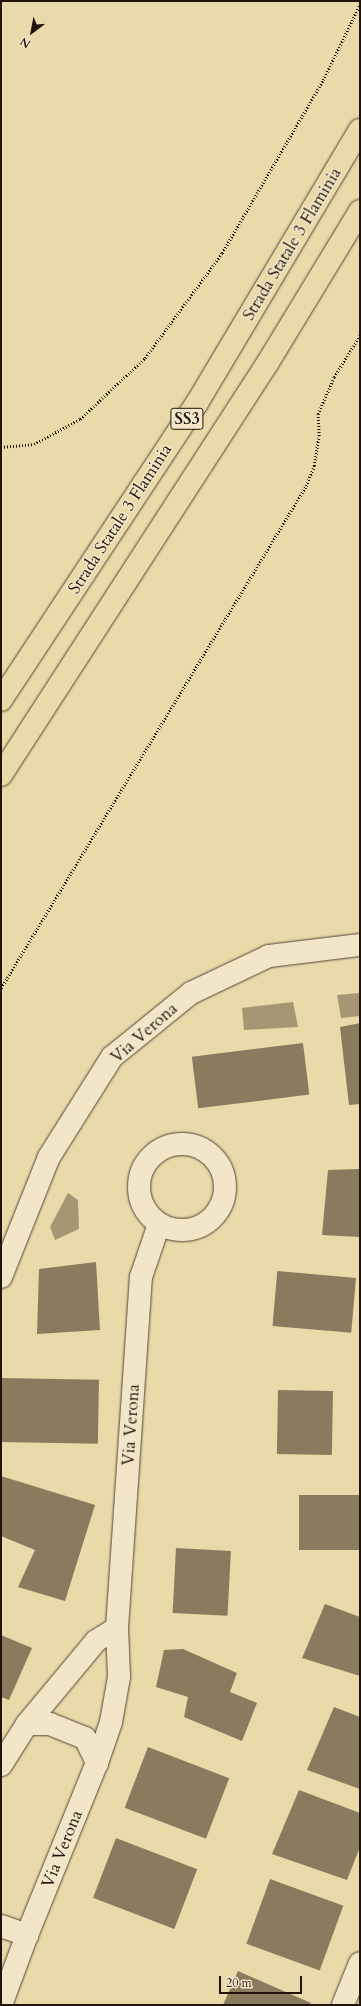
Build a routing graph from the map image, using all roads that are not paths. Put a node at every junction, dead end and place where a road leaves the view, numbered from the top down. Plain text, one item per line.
1 (360, 130) edge
2 (360, 211) edge
3 (1, 700) edge
4 (1, 775) edge
5 (360, 945) edge
6 (159, 1224) dead end
7 (1, 1277) edge
8 (117, 1628) junction
9 (27, 1724) junction
10 (97, 1763) junction
11 (1, 1765) edge
12 (1, 1926) edge
13 (27, 1935) junction
14 (360, 1963) edge
15 (1, 2005) edge
16 (343, 2005) edge

1 - 3 highway, Strada Statale 3 Flaminia / SS3
2 - 4 highway, SS3
5 - 7 street, Via Verona
6 - 8 street, Via Verona
8 - 9 street
8 - 10 street, Via Verona
9 - 10 street
9 - 11 street
10 - 13 street, Via Verona
12 - 13 street
13 - 15 street, Via Verona
14 - 16 street

